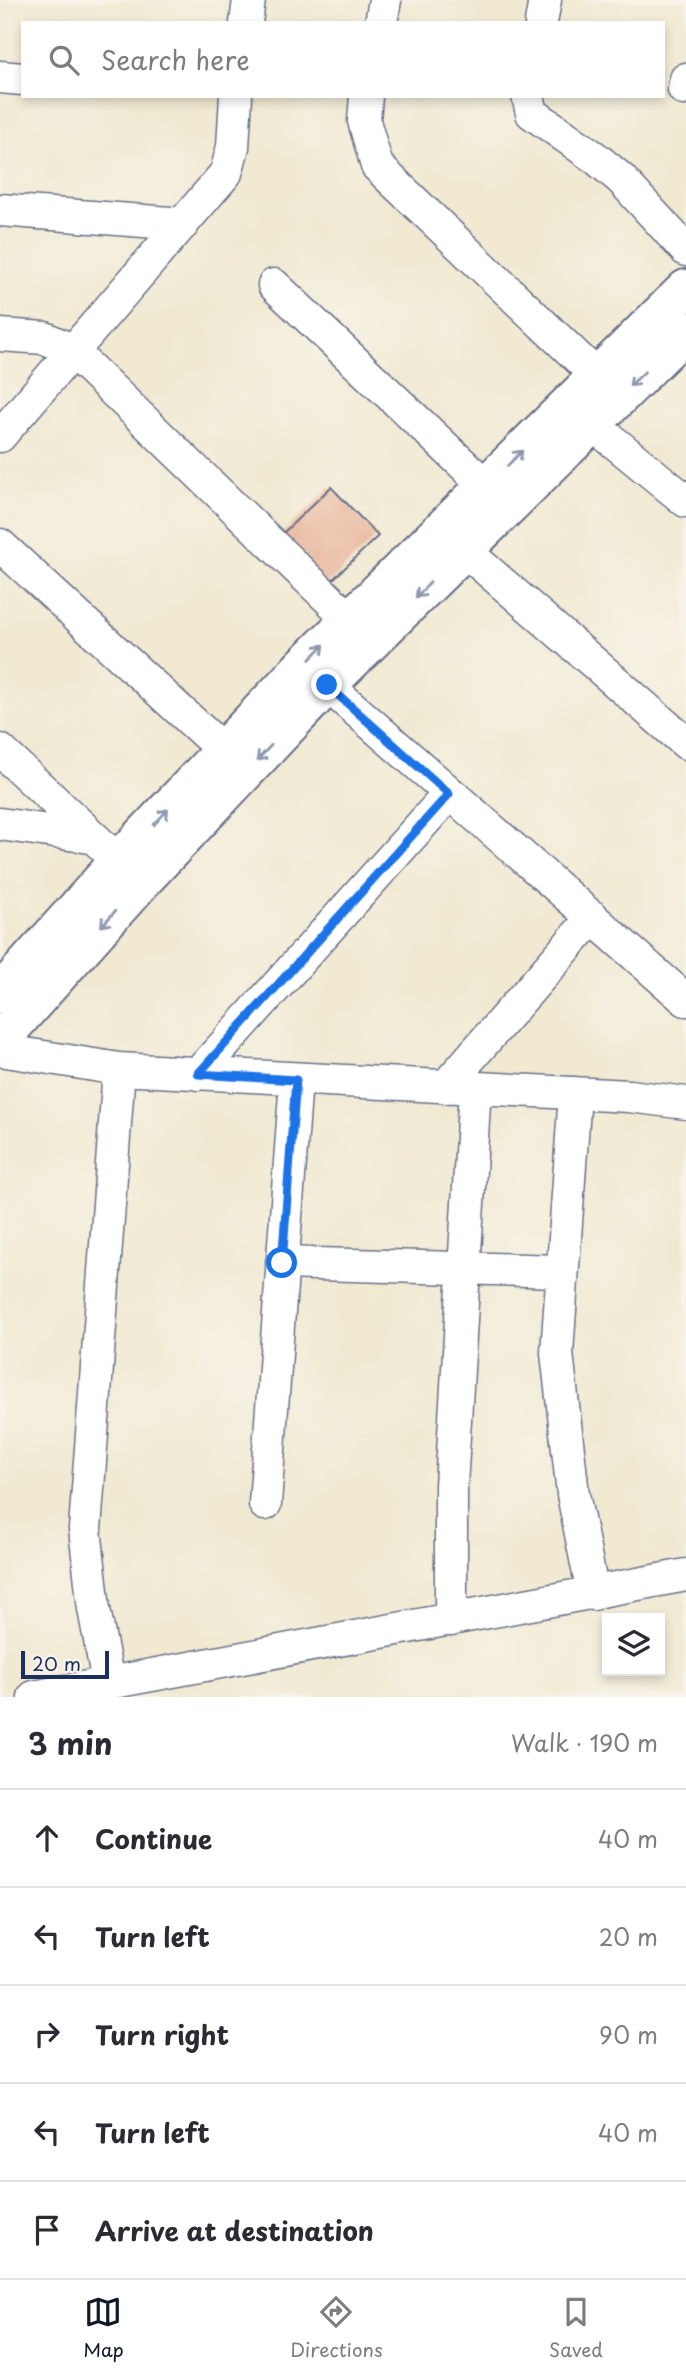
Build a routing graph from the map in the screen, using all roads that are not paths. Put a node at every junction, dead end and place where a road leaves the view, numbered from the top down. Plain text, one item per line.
1 (249, 0) edge
2 (385, 0) edge
3 (545, 0) edge
4 (246, 21) edge
5 (381, 21) edge
6 (541, 21) edge
7 (0, 77) edge
8 (21, 79) edge
9 (231, 98) edge
10 (366, 98) edge
11 (528, 98) edge
12 (0, 210) edge
13 (183, 224) junction
14 (686, 250) edge
15 (274, 285) dead end
16 (686, 289) edge
17 (686, 331) edge
18 (0, 335) edge
19 (71, 350) junction
20 (597, 376) junction
21 (593, 424) junction
22 (0, 436) edge
23 (486, 486) junction
24 (686, 501) edge
25 (0, 545) edge
26 (463, 549) junction
27 (361, 630) junction
28 (327, 685) junction
29 (686, 743) edge
30 (0, 750) edge
31 (224, 751) junction
32 (449, 794) junction
33 (0, 824) edge
34 (90, 837) junction
35 (119, 861) junction
36 (593, 917) junction
37 (0, 995) edge
38 (686, 1000) edge
39 (0, 1040) edge
40 (0, 1050) edge
41 (119, 1069) junction
42 (198, 1074) junction
43 (296, 1080) junction
44 (460, 1087) junction
45 (575, 1093) junction
46 (686, 1103) edge
47 (282, 1263) junction
48 (465, 1268) junction
49 (561, 1271) junction
50 (265, 1504) dead end
51 (686, 1575) edge
52 (593, 1594) junction
53 (451, 1620) junction
54 (108, 1682) junction
55 (154, 1685) edge
56 (34, 1697) edge

1 - 4 street
2 - 5 street
3 - 6 street
7 - 8 street
9 - 13 street
10 - 20 street
11 - 14 street
12 - 13 street
13 - 19 street
15 - 23 street
16 - 20 highway
17 -> 21 highway
18 - 19 street
19 - 22 street
19 - 27 street
23 -> 20 highway
21 - 24 street
21 - 26 highway
23 - 27 highway
25 - 31 street
26 -> 27 highway
26 - 29 street
27 - 28 highway
31 -> 27 highway
28 - 32 street
28 -> 39 highway
30 - 34 street
35 -> 31 highway
32 - 36 street
32 - 42 street
33 - 34 street
34 - 35 street
35 - 37 highway
36 - 38 street
36 - 44 street
40 - 41 street
41 - 42 street
41 - 54 street
42 - 43 street
43 - 44 street
43 - 47 street
44 - 45 street
44 - 48 street
45 - 46 street
45 - 49 street
47 - 48 street
47 - 50 street
48 - 49 street
48 - 53 street
49 - 52 street
51 - 52 street
52 - 53 street
53 - 55 street
54 - 55 street
54 - 56 street

